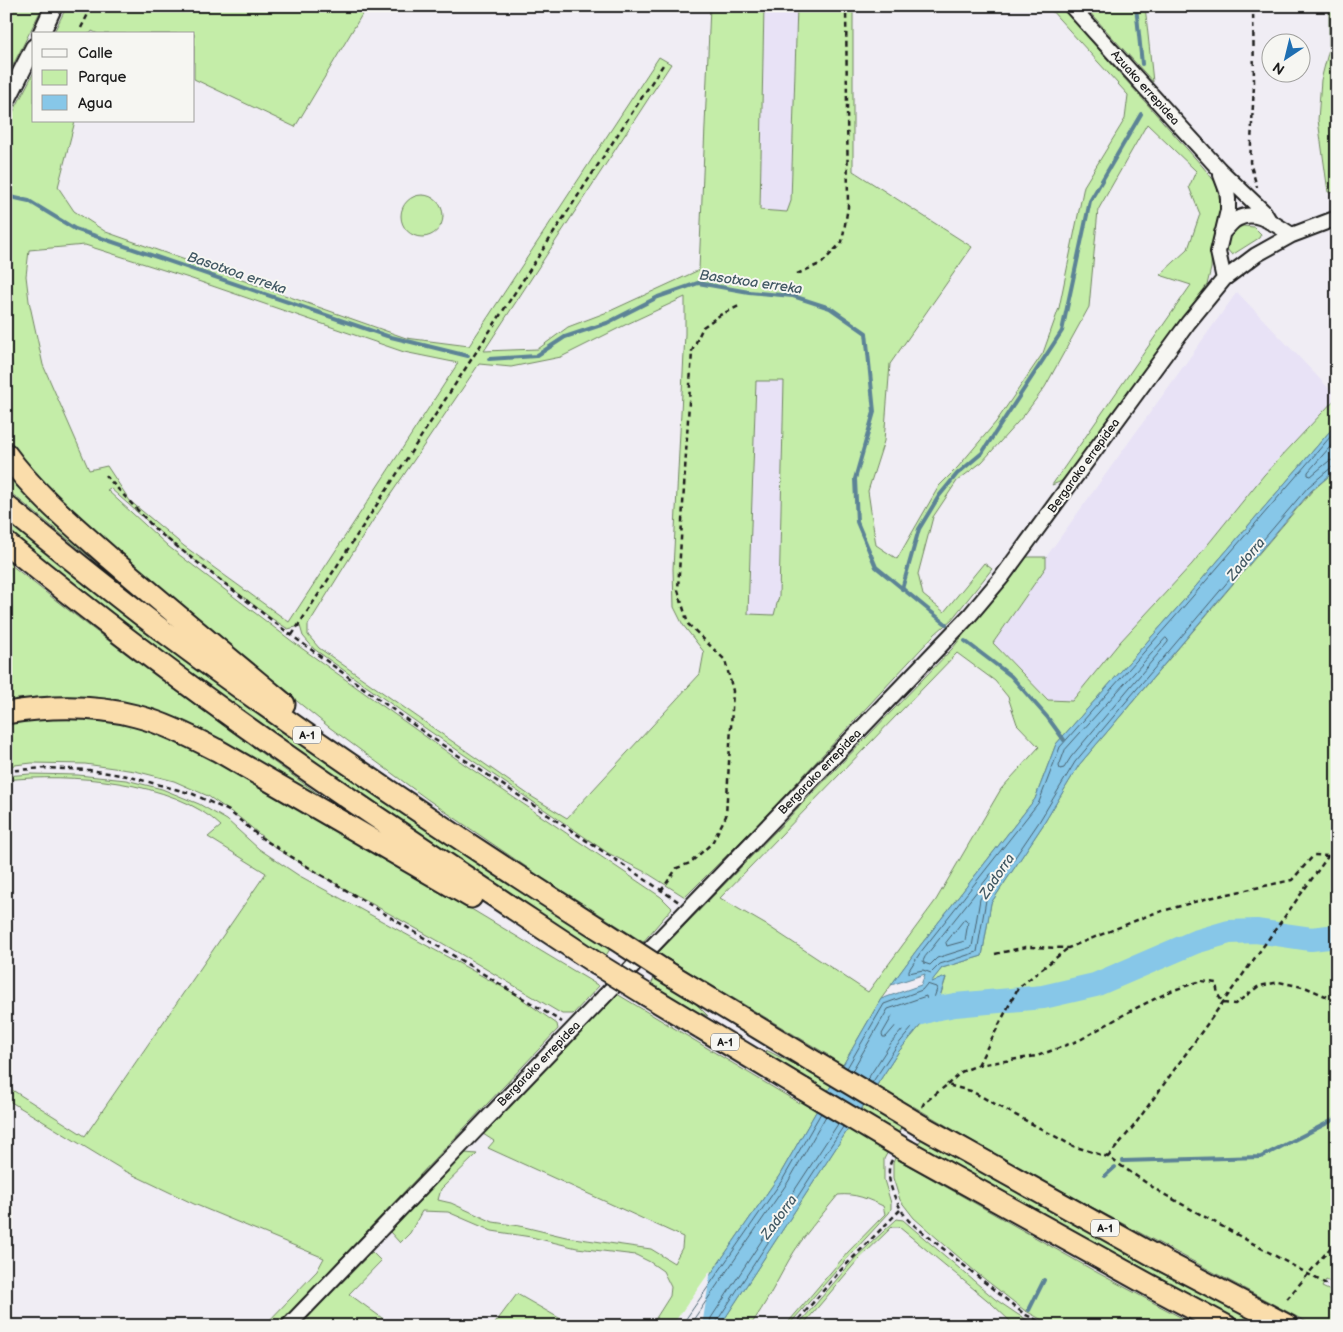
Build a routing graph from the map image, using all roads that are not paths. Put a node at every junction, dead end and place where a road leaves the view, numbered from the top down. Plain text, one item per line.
1 (54, 6) edge
2 (1071, 6) edge
3 (42, 32) edge
4 (32, 51) edge
5 (6, 102) edge
6 (1219, 169) junction
7 (1267, 217) junction
8 (1337, 218) edge
9 (1222, 234) junction
10 (1292, 235) junction
11 (1224, 280) junction
12 (6, 454) edge
13 (6, 506) edge
14 (6, 543) edge
15 (6, 713) edge
16 (410, 807) junction
17 (597, 964) junction
18 (288, 1326) edge
19 (1226, 1326) edge
20 (1288, 1326) edge

1 - 3 main road
2 - 6 street, Azuako errepidea
4 - 5 main road
6 - 7 street, Azuako errepidea
6 - 9 street
7 - 9 street
7 - 10 street
8 - 10 street, Bergarako errepidea
9 - 11 street
10 - 11 street, Bergarako errepidea
11 - 18 street, Bergarako errepidea
12 - 16 highway
13 - 16 highway, A-1
14 - 17 highway, A-1
15 - 17 highway
16 - 20 highway, A-1, bridge
17 - 19 highway, A-1, bridge

